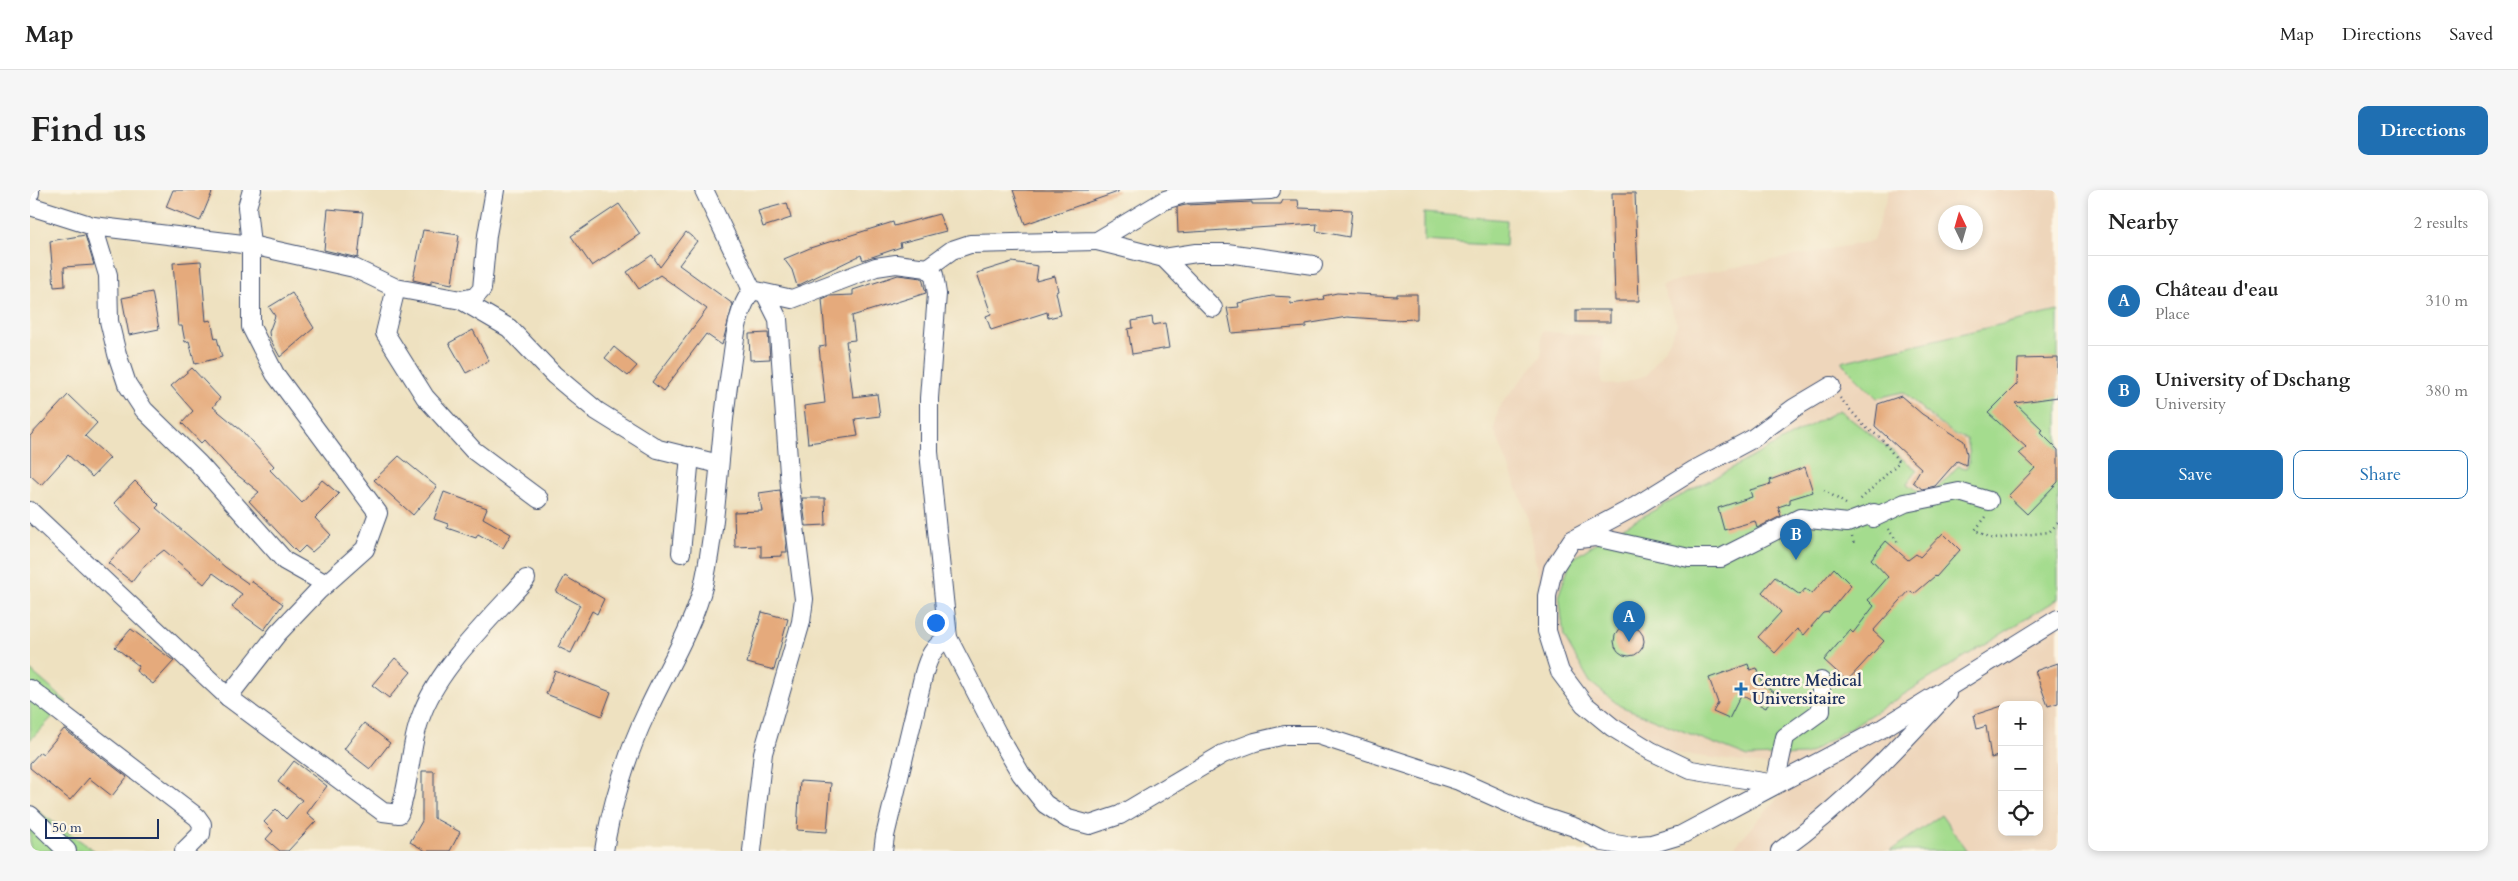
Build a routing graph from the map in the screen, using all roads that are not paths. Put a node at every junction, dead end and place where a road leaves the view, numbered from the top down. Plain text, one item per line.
1 (252, 190) edge
2 (495, 190) edge
3 (704, 190) edge
4 (1271, 190) edge
5 (30, 206) edge
6 (93, 226) junction
7 (1097, 241) junction
8 (250, 245) junction
9 (1164, 258) junction
10 (1313, 265) dead end
11 (927, 268) junction
12 (396, 288) junction
13 (759, 293) junction
14 (461, 300) junction
15 (1213, 308) dead end
16 (1831, 386) road end
17 (690, 456) junction
18 (719, 464) junction
19 (539, 498) dead end
20 (1989, 501) road end
21 (30, 512) edge
22 (1572, 540) junction
23 (681, 553) dead end
24 (526, 579) dead end
25 (326, 584) junction
26 (2058, 619) edge
27 (948, 638) junction
28 (1821, 681) dead end
29 (30, 689) edge
30 (1948, 689) junction
31 (228, 697) junction
32 (1775, 784) junction
33 (30, 815) edge
34 (67, 851) edge
35 (184, 851) edge
36 (604, 851) edge
37 (752, 851) edge
38 (884, 851) edge
39 (1780, 851) edge

1 - 8 street
2 - 14 street
3 - 13 street
4 - 7 street
5 - 6 street
6 - 8 street
6 - 25 street
7 - 9 street
7 - 11 street
8 - 12 street
8 - 25 street
9 - 10 street
9 - 15 street
11 - 13 street
11 - 27 street
12 - 14 street
12 - 19 street
13 - 18 street
13 - 37 street
14 - 17 street
16 - 22 street
17 - 18 street
17 - 23 street
18 - 36 street
20 - 22 street
21 - 31 street
22 - 32 street
24 - 31 street
25 - 31 street
26 - 30 street
27 - 32 street
27 - 38 street
28 - 32 street
29 - 35 street
30 - 32 street
30 - 39 street
33 - 34 street

